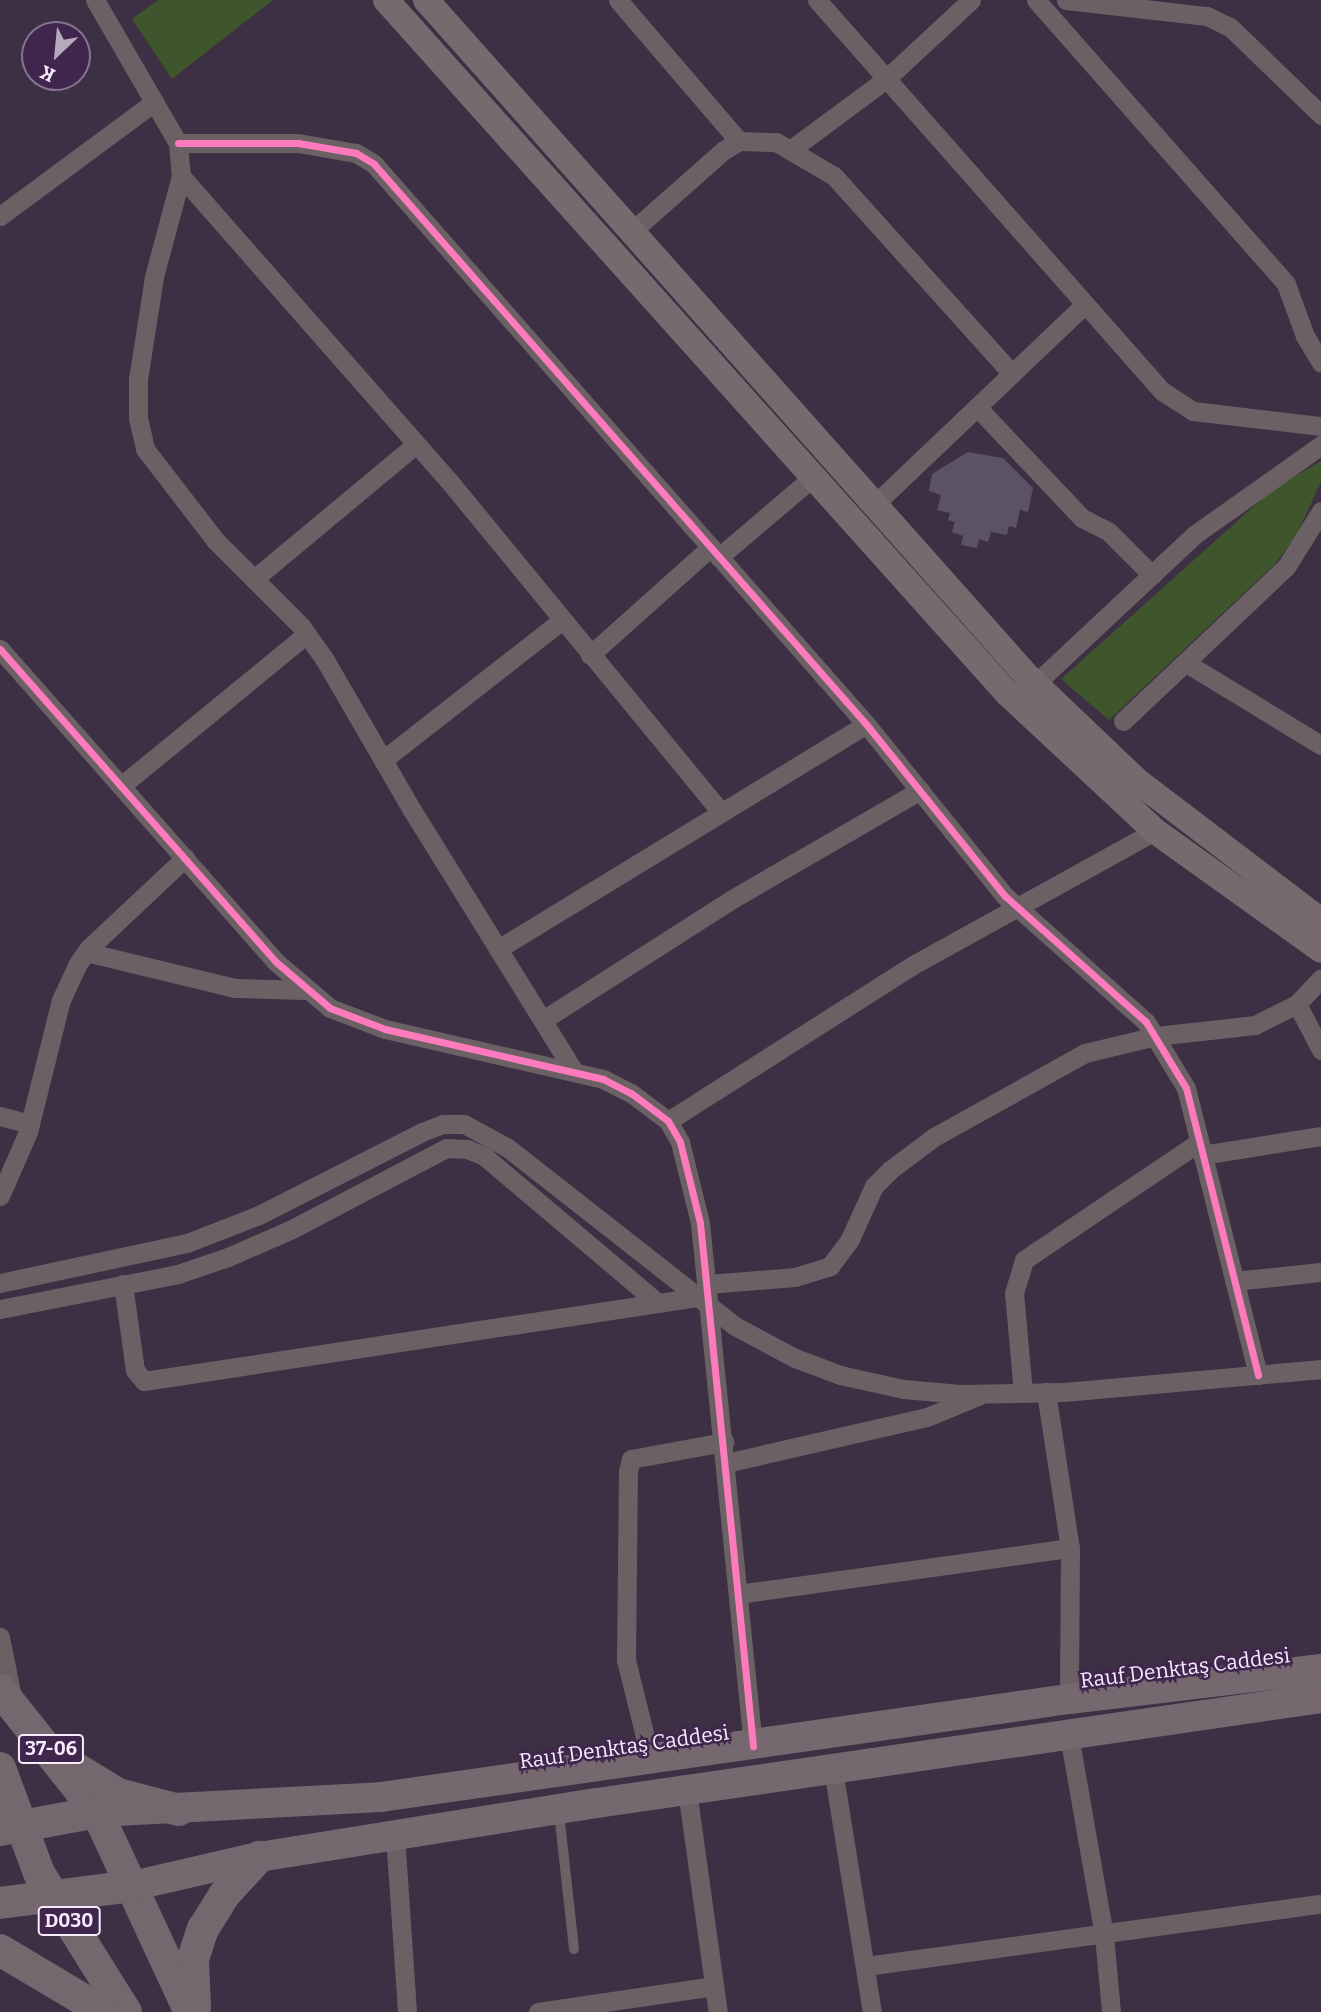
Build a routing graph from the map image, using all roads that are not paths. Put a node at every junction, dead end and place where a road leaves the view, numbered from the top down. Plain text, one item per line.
1 (95, 0) edge
2 (386, 0) edge
3 (426, 0) edge
4 (618, 0) edge
5 (817, 0) edge
6 (971, 0) edge
7 (1036, 0) edge
8 (1066, 0) edge
9 (886, 79) junction
10 (154, 102) junction
11 (1321, 115) edge
12 (739, 141) junction
13 (178, 143) junction
14 (793, 148) junction
15 (181, 176) junction
16 (0, 216) edge
17 (631, 232) junction
18 (1085, 304) junction
19 (1321, 363) edge
20 (1012, 374) junction
21 (977, 407) junction
22 (1321, 426) edge
23 (416, 444) junction
24 (1321, 445) edge
25 (813, 477) junction
26 (874, 505) junction
27 (1321, 511) edge
28 (1313, 545) edge
29 (715, 552) junction
30 (1152, 575) junction
31 (254, 579) junction
32 (562, 620) junction
33 (307, 634) junction
34 (0, 649) edge
35 (590, 655) junction
36 (1186, 663) junction
37 (1035, 684) junction
38 (1123, 721) dead end
39 (866, 724) junction
40 (1321, 745) edge
41 (383, 760) junction
42 (121, 786) junction
43 (920, 790) junction
44 (721, 812) junction
45 (1155, 831) junction
46 (185, 858) junction
47 (1018, 907) junction
48 (1321, 920) edge
49 (498, 949) junction
50 (1321, 950) edge
51 (86, 952) junction
52 (1321, 978) edge
53 (304, 990) junction
54 (1297, 1004) junction
55 (543, 1020) junction
56 (1156, 1036) junction
57 (1321, 1050) edge
58 (574, 1071) junction
59 (0, 1116) edge
60 (668, 1121) junction
61 (30, 1124) junction
62 (1321, 1136) edge
63 (1201, 1148) junction
64 (0, 1196) edge
65 (1321, 1272) edge
66 (1234, 1281) junction
67 (0, 1283) edge
68 (123, 1283) junction
69 (705, 1296) junction
70 (658, 1303) junction
71 (0, 1309) edge
72 (1321, 1369) edge
73 (1258, 1375) junction
74 (1046, 1392) junction
75 (1023, 1393) junction
76 (982, 1394) junction
77 (724, 1442) junction
78 (726, 1463) junction
79 (1070, 1548) junction
80 (738, 1594) junction
81 (0, 1637) edge
82 (1321, 1669) edge
83 (7, 1696) edge
84 (1321, 1698) edge
85 (1069, 1699) junction
86 (1069, 1735) junction
87 (753, 1746) junction
88 (52, 1750) junction
89 (651, 1761) junction
90 (0, 1768) edge
91 (833, 1769) junction
92 (687, 1790) junction
93 (559, 1809) junction
94 (179, 1810) junction
95 (97, 1812) junction
96 (12, 1827) edge
97 (395, 1835) junction
98 (258, 1857) junction
99 (132, 1886) junction
100 (55, 1899) junction
101 (0, 1903) edge
102 (1321, 1904) edge
103 (1104, 1936) junction
104 (574, 1949) dead end
105 (0, 1950) edge
106 (866, 1966) junction
107 (714, 1986) junction
108 (104, 2012) edge
109 (126, 2012) edge
110 (190, 2012) edge
111 (195, 2012) edge
112 (407, 2012) edge
113 (538, 2012) edge
114 (718, 2012) edge
115 (872, 2012) edge
116 (1111, 2012) edge

1 - 10 street
2 - 25 main road
3 - 17 main road
4 - 12 street
5 - 9 street
6 - 9 street
7 - 19 street
8 - 11 street
9 - 14 street
9 - 18 street
10 - 13 street
10 - 16 street
12 - 14 street
12 - 17 street
13 - 15 street
13 - 29 street
14 - 20 street
15 - 23 street
15 - 31 street
17 - 26 main road
18 - 20 street
18 - 22 street
20 - 21 street
21 - 26 street
21 - 30 street
23 - 31 street
23 - 32 street
24 - 30 street
25 - 29 street
25 - 45 main road
26 - 37 main road
27 - 28 street
28 - 36 street
29 - 35 street
29 - 39 street
30 - 37 street
31 - 33 street
32 - 35 street
32 - 41 street
33 - 41 street
33 - 42 street
34 - 42 street
35 - 44 street
36 - 38 street
36 - 40 street
37 - 48 main road
39 - 43 street
39 - 44 street
41 - 49 street
42 - 46 street
43 - 47 street
43 - 55 street
44 - 49 street
45 - 47 street
45 - 50 main road
46 - 51 street
46 - 53 street
47 - 56 street
47 - 60 street
49 - 55 street
51 - 53 street
51 - 61 street
52 - 54 street
53 - 58 street
54 - 56 street
54 - 57 street
55 - 58 street
56 - 63 street
56 - 69 street
58 - 60 street
59 - 61 street
60 - 69 street
61 - 64 street
62 - 63 street
63 - 66 street
63 - 75 street
65 - 66 street
66 - 73 street
67 - 69 street
68 - 70 street
68 - 70 street
68 - 71 street
69 - 70 street
69 - 76 street
69 - 77 street
72 - 73 street
73 - 74 street
74 - 75 street
74 - 79 street
75 - 76 street
76 - 78 street
77 - 78 street
77 - 89 street
78 - 80 street
79 - 80 street
79 - 85 street
80 - 87 street
81 - 83 street
82 - 85 main road, Rauf Denktaş Caddesi
83 - 88 highway, 37-06
84 - 86 main road
85 - 87 main road, Rauf Denktaş Caddesi
86 - 91 main road
86 - 103 street
87 - 89 main road, Rauf Denktaş Caddesi
88 - 94 highway
88 - 95 highway, 37-06
89 - 94 main road, Rauf Denktaş Caddesi
90 - 96 highway, 37-06
91 - 92 main road
91 - 106 street
92 - 93 main road
92 - 107 street
93 - 97 main road
93 - 104 lane
94 - 95 main road, Rauf Denktaş Caddesi
95 - 96 highway
95 - 99 highway
96 - 100 highway, D030
97 - 98 main road
97 - 112 street
98 - 99 main road
98 - 111 highway
99 - 100 highway
99 - 110 highway
100 - 101 highway
100 - 109 highway, D030
102 - 103 street
103 - 106 street
103 - 116 street
105 - 108 highway
106 - 115 street
107 - 113 street
107 - 114 street

